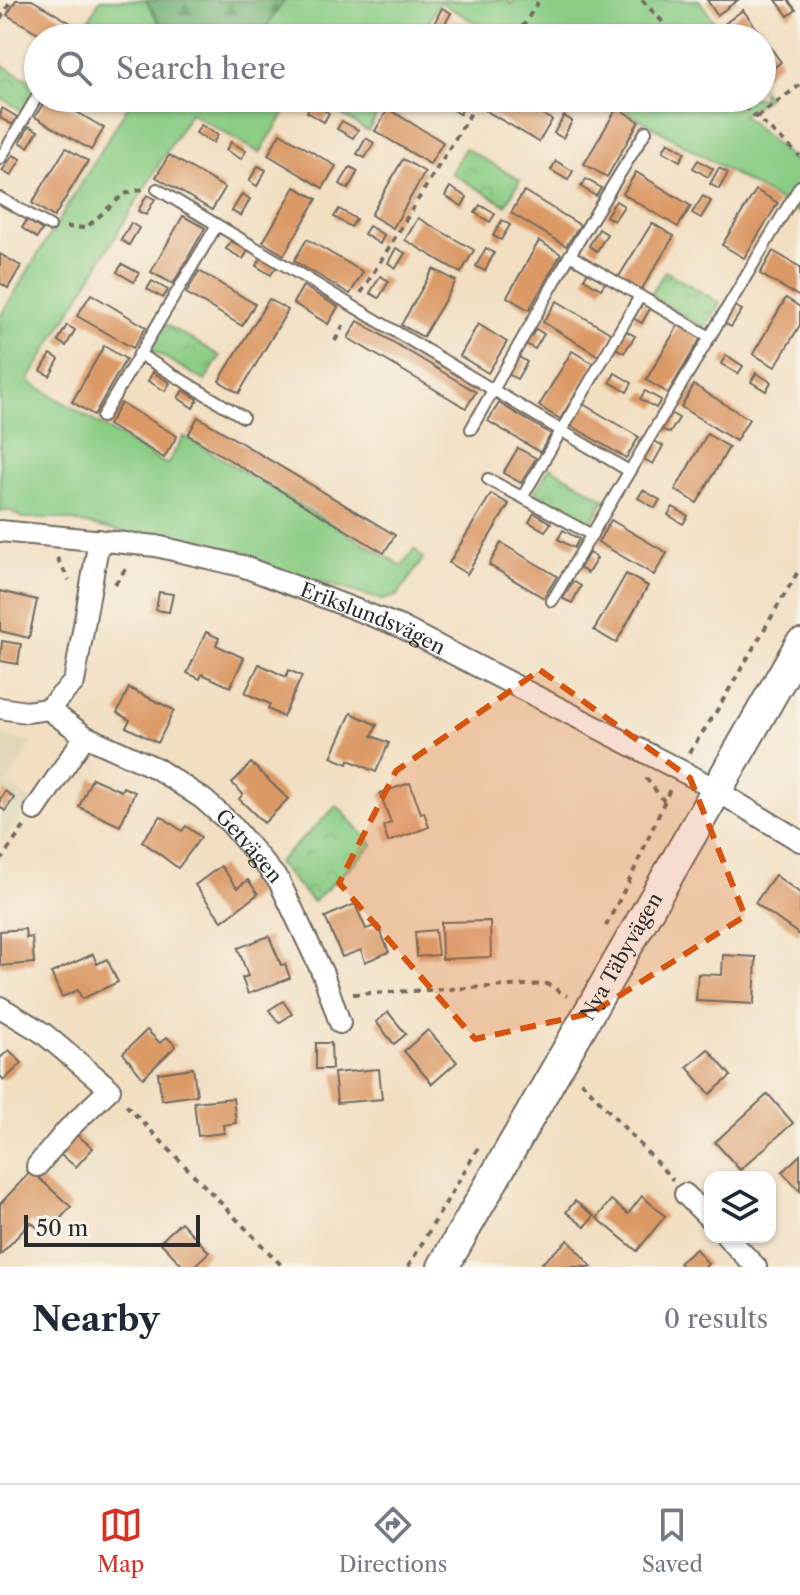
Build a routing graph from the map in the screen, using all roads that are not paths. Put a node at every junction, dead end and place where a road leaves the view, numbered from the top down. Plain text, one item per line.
1 (28, 112) edge
2 (646, 131) dead end
3 (0, 159) edge
4 (800, 186) edge
5 (157, 189) road end
6 (0, 198) edge
7 (217, 225) junction
8 (50, 226) road end
9 (570, 255) junction
10 (640, 296) junction
11 (710, 337) junction
12 (139, 354) junction
13 (495, 390) junction
14 (102, 417) dead end
15 (243, 417) dead end
16 (471, 429) dead end
17 (560, 430) junction
18 (629, 471) junction
19 (488, 479) dead end
20 (523, 496) junction
21 (0, 531) edge
22 (592, 535) junction
23 (99, 540) junction
24 (552, 601) dead end
25 (800, 645) edge
26 (0, 708) edge
27 (48, 709) junction
28 (85, 736) junction
29 (717, 792) junction
30 (35, 810) road end
31 (800, 841) edge
32 (0, 1007) edge
33 (340, 1023) dead end
34 (37, 1166) dead end
35 (685, 1194) road end
36 (704, 1213) edge
37 (733, 1243) edge
38 (443, 1267) edge
39 (756, 1267) edge

1 - 3 lane
2 - 9 lane
4 - 11 lane
5 - 7 lane
6 - 8 lane
7 - 12 lane
7 - 13 lane
9 - 10 lane
9 - 13 lane
10 - 11 lane
10 - 17 lane
11 - 18 lane
12 - 14 lane
12 - 15 lane
13 - 16 lane
13 - 17 lane
17 - 18 lane
17 - 20 lane
18 - 22 lane
19 - 20 lane
20 - 22 lane
21 - 23 street, Erikslundsvägen
22 - 24 lane
23 - 27 street
23 - 29 street, Erikslundsvägen
25 - 29 main road, Nya Täbyvägen
26 - 27 street
27 - 28 street, Getvägen
28 - 30 street
28 - 33 street, Getvägen
29 - 31 street, Erikslundsvägen
29 - 38 main road, Nya Täbyvägen
32 - 34 street
35 - 36 street
37 - 39 street

